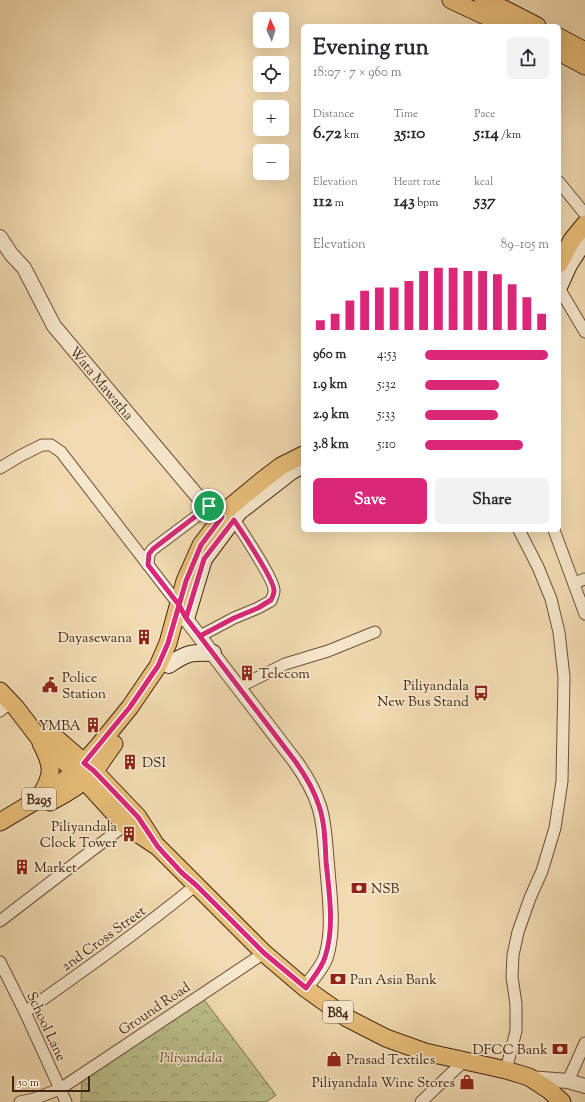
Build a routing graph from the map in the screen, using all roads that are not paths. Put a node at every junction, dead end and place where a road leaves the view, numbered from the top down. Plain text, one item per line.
1 (451, 0) edge
2 (484, 0) edge
3 (503, 24) edge
4 (533, 24) edge
5 (561, 38) edge
6 (585, 51) edge
7 (561, 53) edge
8 (585, 66) edge
9 (561, 184) edge
10 (585, 214) edge
11 (585, 224) edge
12 (0, 237) edge
13 (585, 240) edge
14 (561, 260) edge
15 (561, 283) edge
16 (561, 290) edge
17 (585, 332) edge
18 (301, 456) edge
19 (301, 465) edge
20 (0, 468) edge
21 (222, 514) junction
22 (520, 532) edge
23 (555, 532) edge
24 (148, 565) junction
25 (585, 579) edge
26 (574, 583) junction
27 (183, 612) junction
28 (585, 614) edge
29 (375, 632) dead end
30 (200, 636) junction
31 (212, 653) junction
32 (169, 665) junction
33 (239, 687) junction
34 (7, 703) edge
35 (39, 738) junction
36 (85, 772) junction
37 (37, 800) junction
38 (0, 822) edge
39 (125, 825) junction
40 (0, 826) edge
41 (158, 847) junction
42 (196, 885) junction
43 (0, 921) edge
44 (264, 953) junction
45 (0, 962) edge
46 (306, 988) junction
47 (25, 1012) junction
48 (585, 1043) edge
49 (464, 1060) junction
50 (506, 1070) junction
51 (529, 1078) junction
52 (568, 1081) junction
53 (585, 1086) edge
54 (60, 1089) junction
55 (20, 1102) edge
56 (66, 1102) edge
57 (421, 1102) edge
58 (562, 1102) edge

1 - 3 main road
2 - 4 main road
5 - 6 main road
7 - 8 main road
9 - 10 street
11 - 14 main road
12 - 21 street, Wata Mawatha
13 - 15 main road
16 - 17 street
18 - 21 main road
19 - 21 main road
20 - 24 street
21 - 24 street
21 - 27 main road
21 - 30 street
22 - 50 street
23 - 26 street
24 - 27 street
25 - 26 street
26 - 28 street
27 - 30 street
27 - 32 main road
27 - 36 main road
29 - 33 street
30 - 31 street
31 - 32 main road
31 - 33 street
32 - 36 main road
33 - 46 street
34 - 35 main road, B84
34 - 36 main road, B84
35 - 36 main road, B84
35 - 37 main road
36 - 37 main road, B295
36 - 39 main road, B84
36 - 40 main road, B295
36 - 41 main road, B84
37 - 38 main road, B295
39 - 41 main road, B84
39 - 43 street
41 - 42 main road, B84
42 - 44 main road, B84
42 - 47 street, 2nd Cross Street
44 - 46 main road, B84
44 - 54 street, Ground Road
45 - 47 street, School Lane
46 - 49 main road, B84
47 - 54 street, School Lane
48 - 52 street
49 - 50 main road, B84
49 - 57 street
50 - 51 main road, B84
51 - 52 street
51 - 58 main road, B84
52 - 53 street
54 - 55 street, Ground Road
54 - 56 street, School Lane

